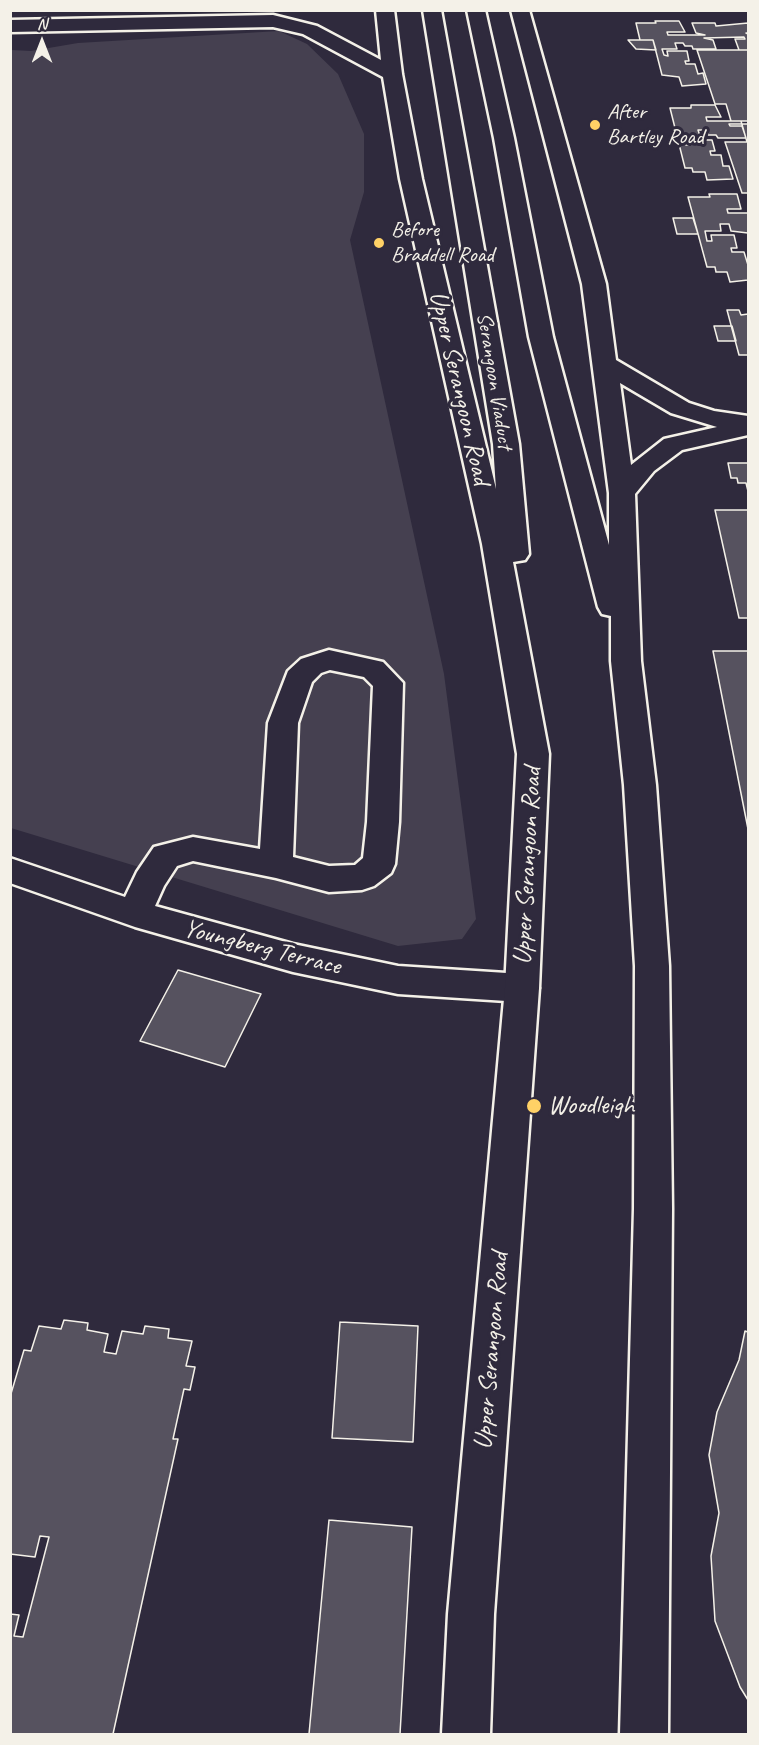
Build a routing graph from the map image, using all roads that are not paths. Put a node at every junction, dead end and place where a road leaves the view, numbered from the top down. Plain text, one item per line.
1 (251, 10) edge
2 (432, 10) edge
3 (476, 10) edge
4 (401, 14) edge
5 (523, 17) edge
6 (134, 24) junction
7 (10, 26) edge
8 (392, 74) junction
9 (606, 363) junction
10 (748, 423) edge
11 (748, 429) edge
12 (622, 493) junction
13 (626, 661) junction
14 (533, 754) junction
15 (276, 865) junction
16 (10, 870) edge
17 (135, 914) junction
18 (522, 988) junction
19 (466, 1734) edge
20 (644, 1734) edge

1 - 6 main road
2 - 14 main road, Serangoon Viaduct
3 - 13 main road
4 - 8 main road, Upper Serangoon Road
5 - 9 main road
6 - 7 main road
6 - 8 main road
8 - 14 main road, Upper Serangoon Road
9 - 10 main road
9 - 12 main road
11 - 12 main road
12 - 13 main road
13 - 20 main road
14 - 18 main road, Upper Serangoon Road
15 - 15 main road
15 - 17 main road
16 - 17 main road, Youngberg Terrace
17 - 18 main road, Youngberg Terrace
18 - 19 main road, Upper Serangoon Road

